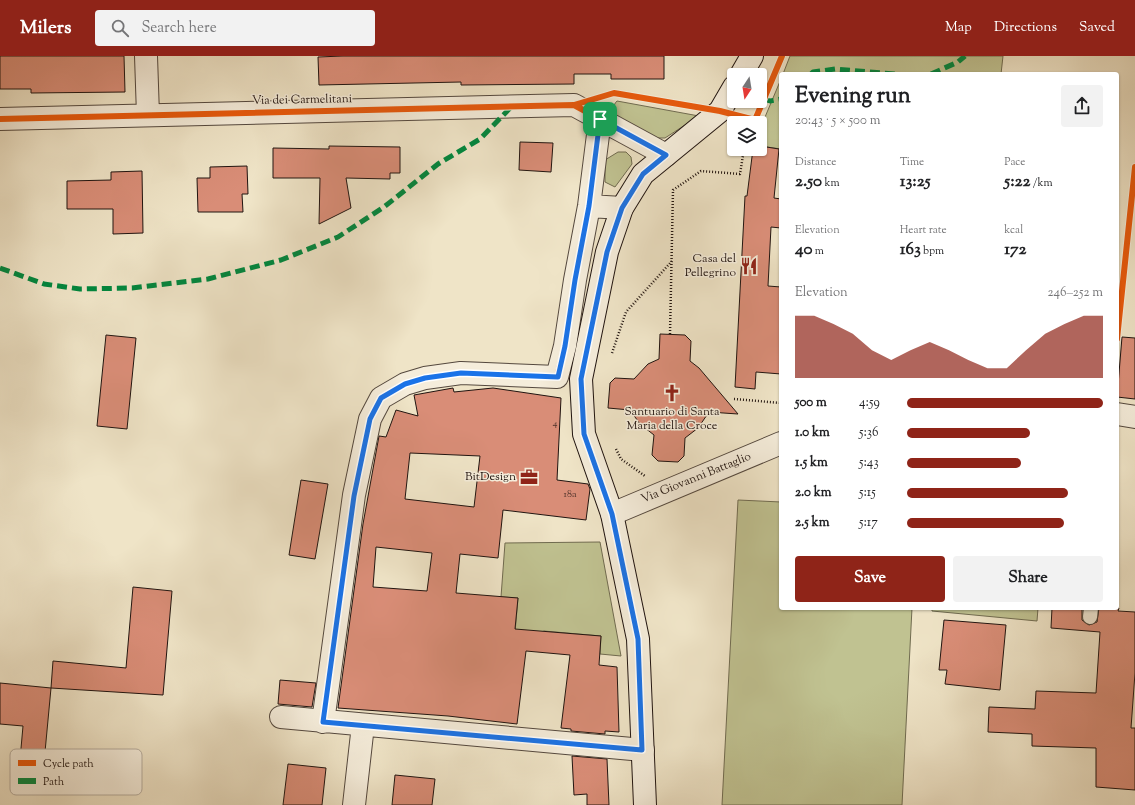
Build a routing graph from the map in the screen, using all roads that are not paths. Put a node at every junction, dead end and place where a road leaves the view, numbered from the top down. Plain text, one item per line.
1 (146, 56) edge
2 (752, 56) edge
3 (745, 68) edge
4 (727, 99) edge
5 (148, 115) junction
6 (0, 119) edge
7 (600, 119) junction
8 (666, 155) junction
9 (589, 206) junction
10 (622, 208) junction
11 (1119, 414) edge
12 (1135, 417) edge
13 (779, 444) edge
14 (612, 514) junction
15 (281, 717) dead end
16 (323, 722) junction
17 (363, 725) junction
18 (642, 750) junction
19 (354, 805) edge
20 (645, 805) edge

1 - 5 street
2 - 3 street
4 - 8 street
5 - 6 street, Via dei Carmelitani
5 - 7 street, Via dei Carmelitani
7 - 8 street, Via dei Carmelitani
7 - 9 street
8 - 10 street
9 - 10 street
9 - 16 street
10 - 14 street
11 - 12 street
13 - 14 street, Via Giovanni Battaglio
14 - 18 street
15 - 16 street
16 - 17 street
17 - 18 street
17 - 19 street
18 - 20 street

